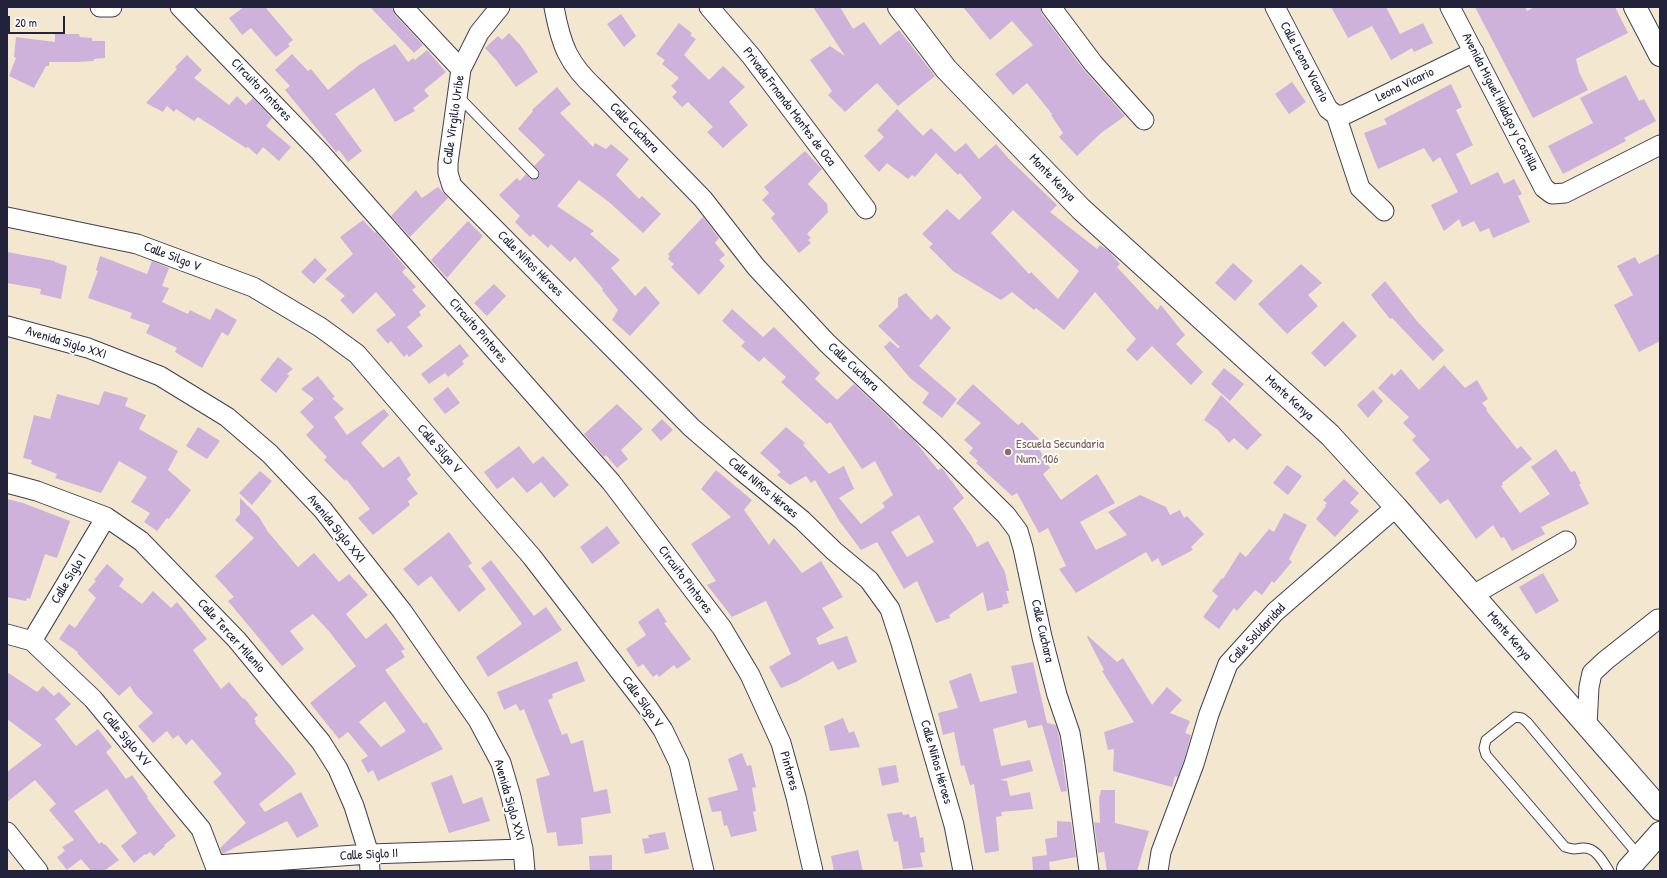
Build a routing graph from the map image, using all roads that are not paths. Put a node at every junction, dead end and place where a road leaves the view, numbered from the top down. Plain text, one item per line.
1 (100, 7) edge
2 (112, 7) edge
3 (180, 7) edge
4 (403, 7) edge
5 (500, 7) edge
6 (554, 7) edge
7 (709, 7) edge
8 (899, 7) edge
9 (1051, 7) edge
10 (1275, 7) edge
11 (1450, 7) edge
12 (1635, 7) edge
13 (1474, 52) junction
14 (1660, 55) edge
15 (461, 69) junction
16 (457, 95) junction
17 (1336, 115) junction
18 (1144, 120) dead end
19 (1660, 145) edge
20 (448, 173) joint
21 (534, 174) dead end
22 (866, 209) dead end
23 (1384, 211) dead end
24 (7, 217) edge
25 (7, 326) edge
26 (7, 483) edge
27 (1396, 507) junction
28 (106, 517) junction
29 (1566, 541) dead end
30 (1473, 595) junction
31 (1658, 619) dead end
32 (7, 634) edge
33 (32, 641) junction
34 (750, 675) joint
35 (1587, 726) junction
36 (1660, 809) edge
37 (7, 832) edge
38 (1660, 833) edge
39 (523, 850) junction
40 (369, 862) edge
41 (217, 868) edge
42 (1626, 868) edge
43 (38, 871) edge
44 (525, 871) edge
45 (704, 871) edge
46 (813, 871) edge
47 (962, 871) edge
48 (1089, 871) edge
49 (1158, 871) edge

1 - 2 street
3 - 34 street, Circuito Pintores
4 - 15 street
5 - 15 street, Calle Virgilio Uribe
6 - 48 street, Calle Cuchara
7 - 22 street, Privada Frnando Montes de Oca
8 - 27 main road, Monte Kenya
9 - 18 street
10 - 17 street, Calle Leona Vicario
11 - 13 street, Avenida Miguel Hidalgo y Costilla
12 - 14 main road
13 - 17 street, Leona Vicario
13 - 19 street, Avenida Miguel Hidalgo y Costilla
15 - 16 street, Calle Virgilio Uribe
16 - 20 street, Calle Virgilio Uribe
16 - 21 lane
17 - 23 street
20 - 47 street, Calle Niños Héroes
24 - 45 street, Calle Silgo V
25 - 39 street, Avenida Siglo XXI
26 - 28 street, Calle Tercer Milenio
27 - 30 main road, Monte Kenya
27 - 49 street, Calle Solidaridad
28 - 33 street, Calle Siglo I
28 - 40 street, Calle Tercer Milenio
29 - 30 street
30 - 35 main road, Monte Kenya
31 - 35 street
32 - 33 street, Calle Siglo XV
33 - 41 street, Calle Siglo XV
34 - 46 street, Pintores
35 - 36 main road, Monte Kenya
37 - 43 street
38 - 42 main road
39 - 40 street, Calle Siglo II
39 - 44 street, Avenida Siglo XXI
40 - 41 street, Calle Siglo II
42 - 42 lane

